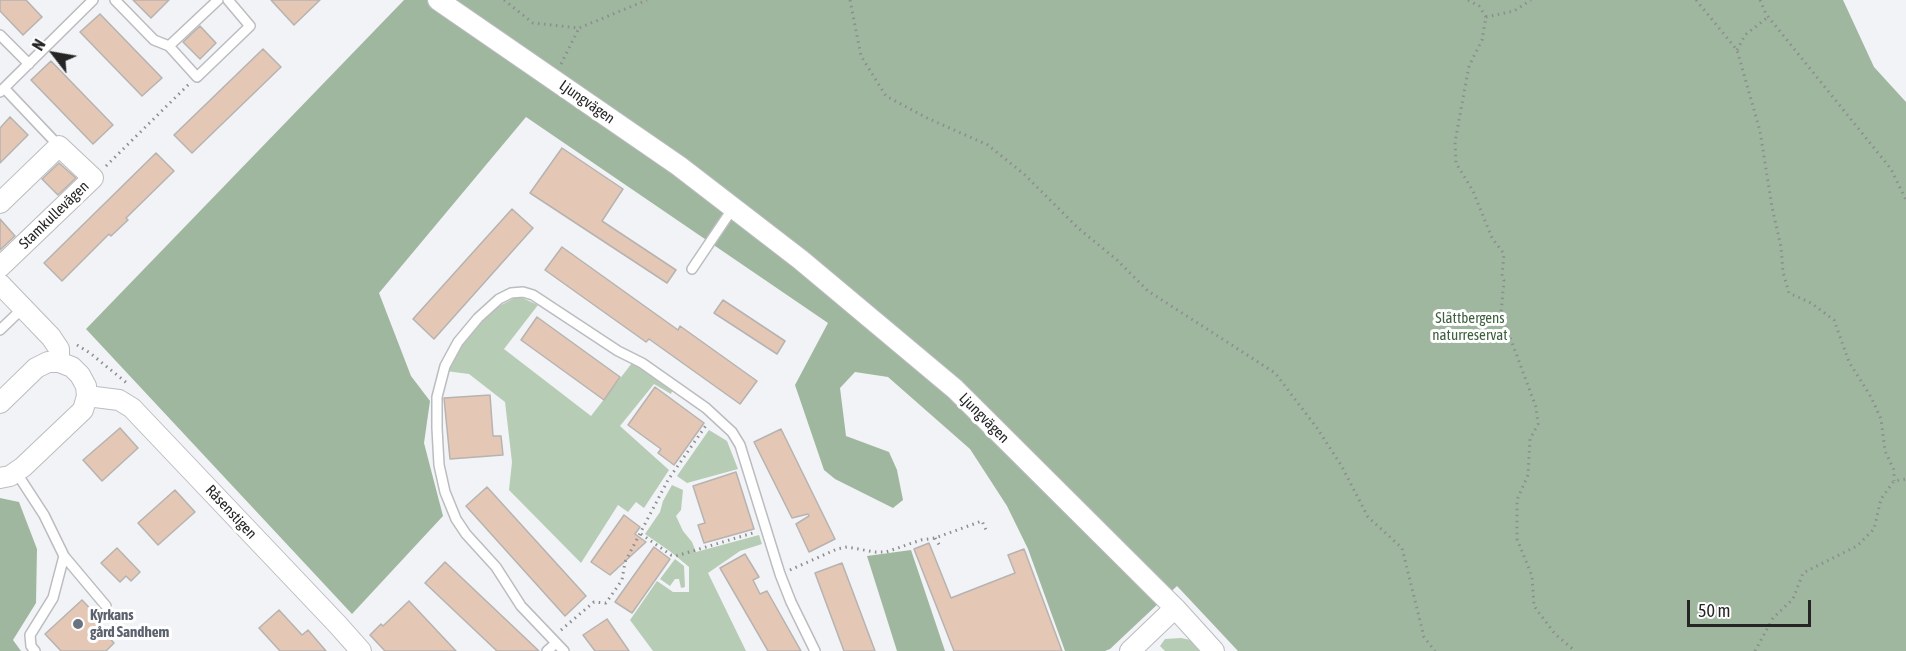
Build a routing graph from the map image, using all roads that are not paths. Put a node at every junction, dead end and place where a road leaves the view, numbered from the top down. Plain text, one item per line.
1 (93, 0) edge
2 (115, 0) edge
3 (218, 0) edge
4 (228, 0) edge
5 (438, 0) edge
6 (0, 35) edge
7 (169, 46) junction
8 (29, 64) junction
9 (2, 90) edge
10 (59, 146) junction
11 (0, 203) edge
12 (733, 208) junction
13 (0, 267) edge
14 (692, 269) dead end
15 (0, 284) edge
16 (23, 308) junction
17 (0, 330) edge
18 (60, 362) junction
19 (87, 396) junction
20 (0, 403) edge
21 (8, 475) edge
22 (64, 556) junction
23 (106, 606) dead end
24 (1175, 608) junction
25 (554, 640) junction
26 (35, 651) edge
27 (361, 651) edge
28 (547, 651) edge
29 (564, 651) edge
30 (815, 651) edge
31 (1131, 651) edge
32 (1214, 651) edge

1 - 8 lane
2 - 7 lane
3 - 7 lane
4 - 7 lane
5 - 12 street, Ljungvägen
6 - 8 lane
8 - 9 lane
9 - 10 lane
10 - 11 street
10 - 13 street, Stamkullevägen
12 - 14 lane
12 - 24 street, Ljungvägen
15 - 16 street
16 - 17 lane
16 - 18 street
18 - 19 street
18 - 20 street
19 - 21 street
19 - 27 street, Råsenstigen
21 - 22 lane
22 - 23 lane
22 - 26 lane
24 - 31 street
24 - 32 street, Ljungvägen
25 - 28 lane
25 - 29 lane
25 - 30 lane

